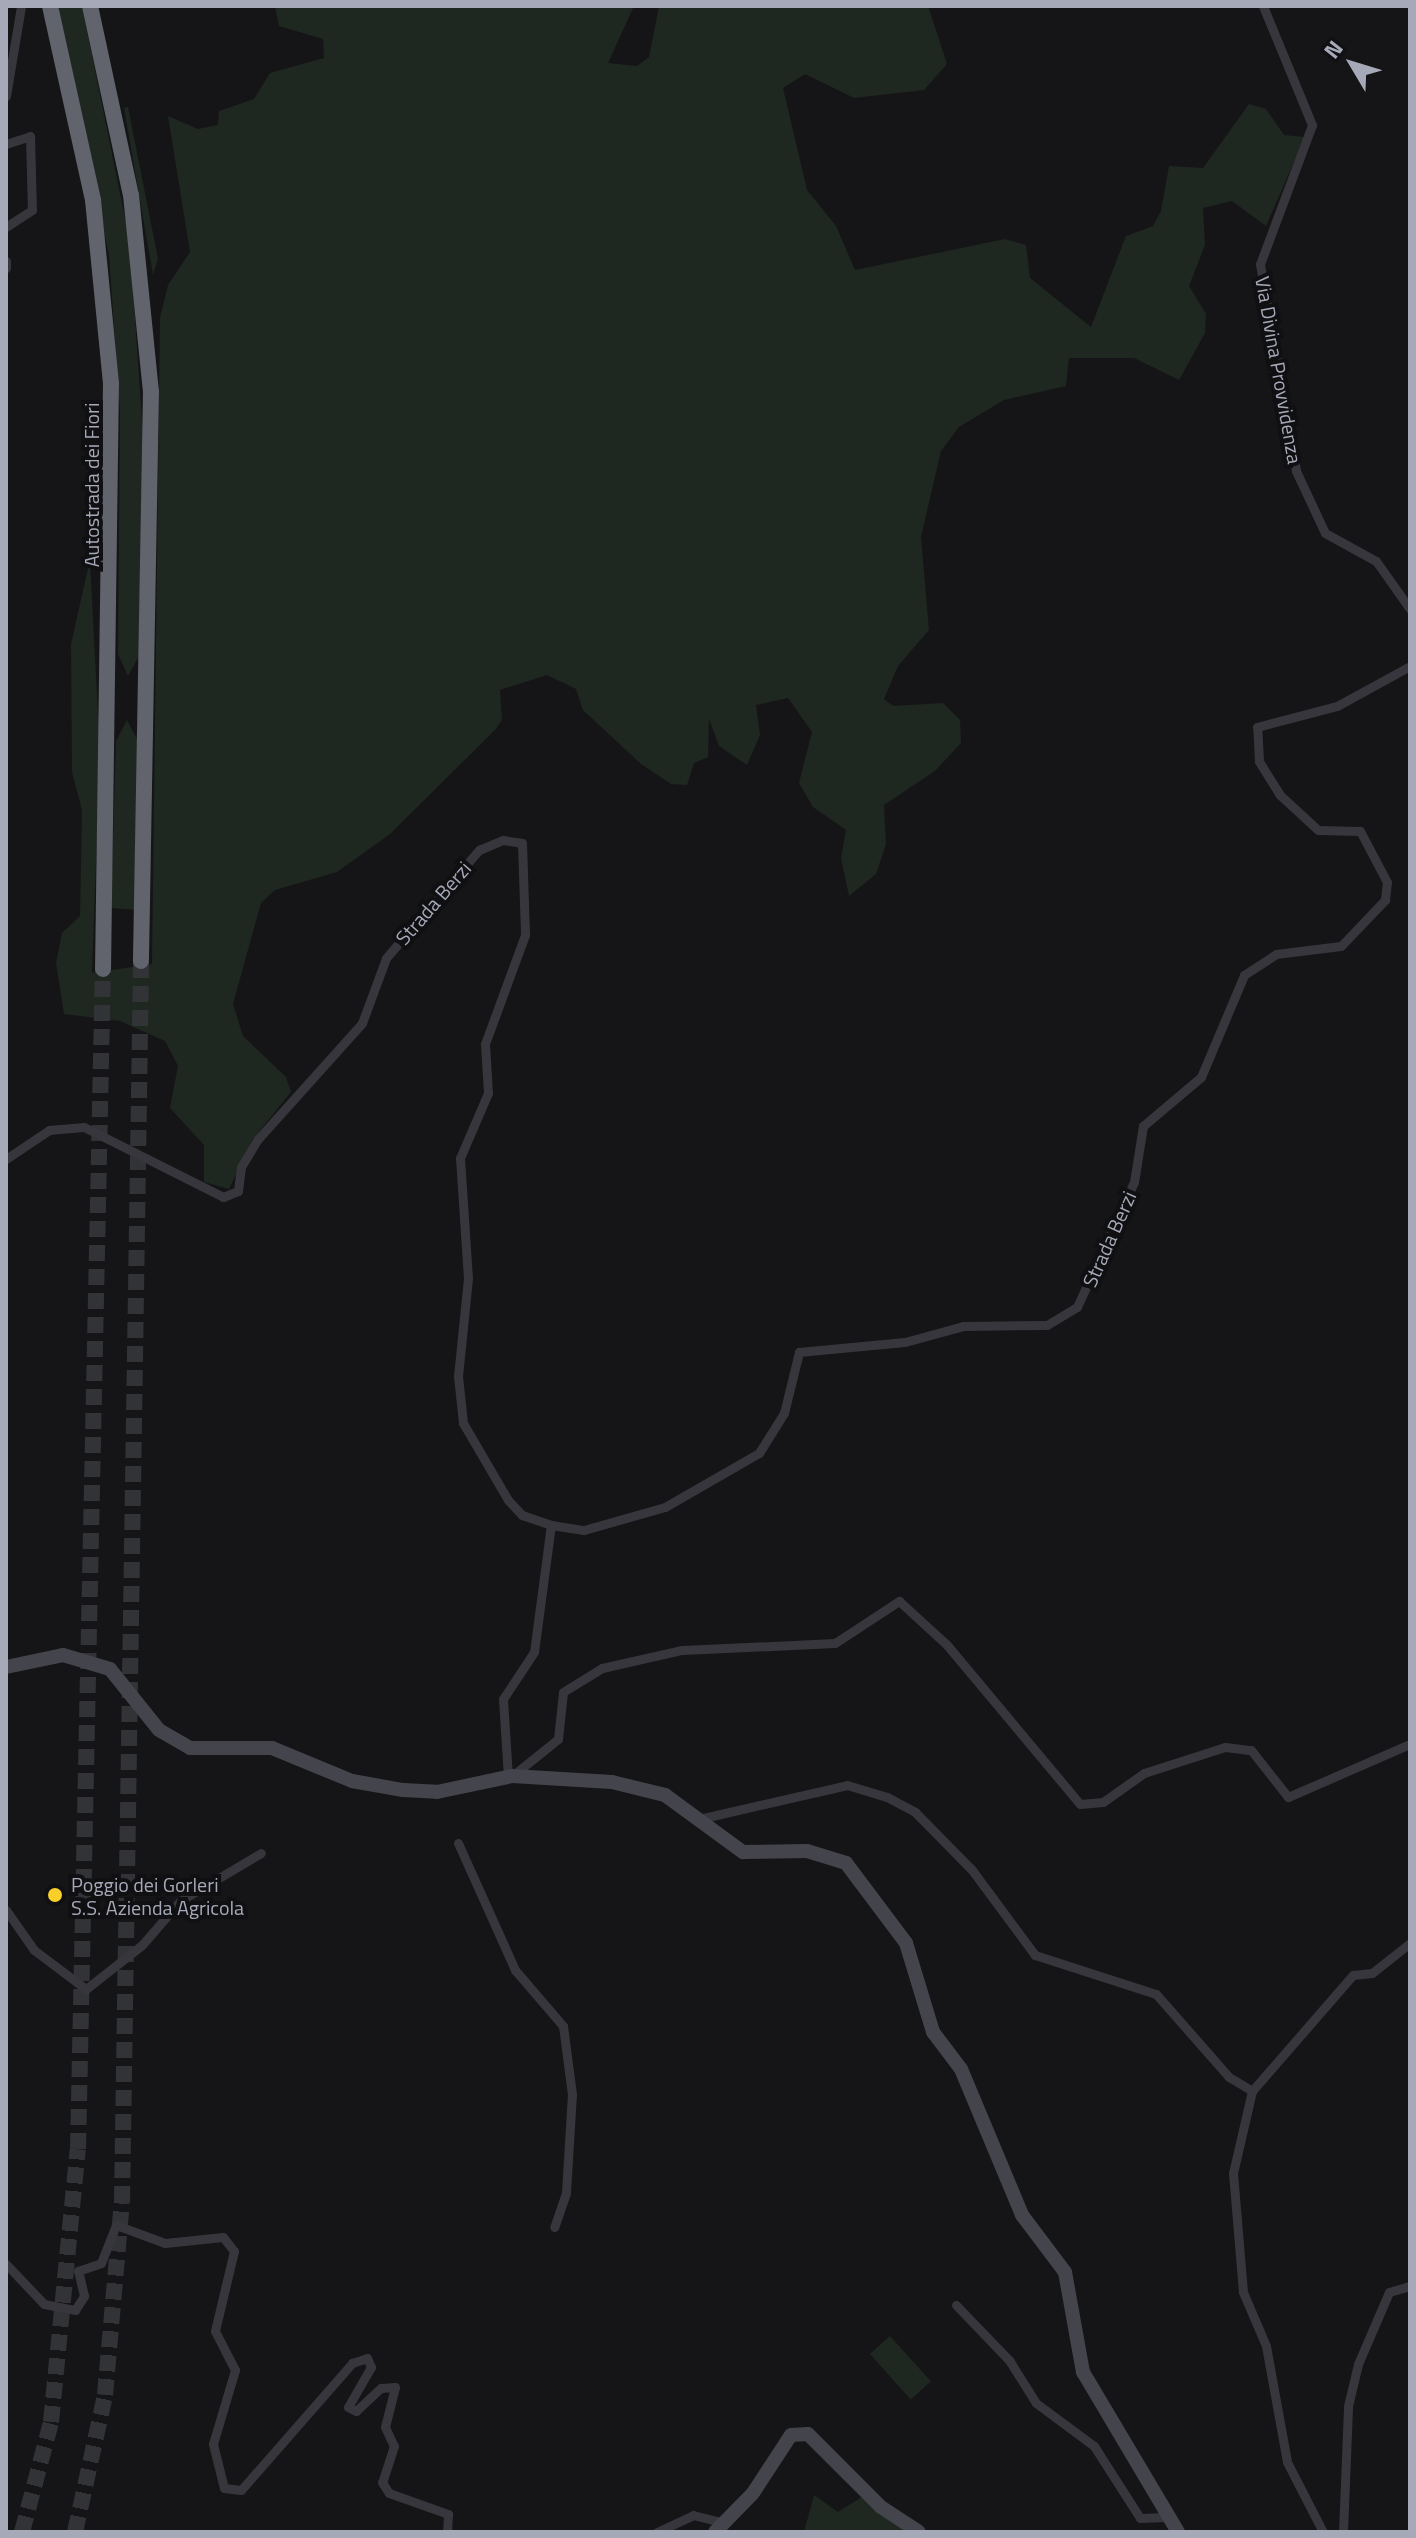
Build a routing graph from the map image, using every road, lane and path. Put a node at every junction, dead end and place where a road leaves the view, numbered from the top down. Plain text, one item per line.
1 (21, 6) edge
2 (50, 6) edge
3 (90, 6) edge
4 (1263, 6) edge
5 (6, 96) edge
6 (6, 144) edge
7 (6, 227) edge
8 (6, 261) edge
9 (6, 268) edge
10 (1410, 609) edge
11 (1410, 666) edge
12 (141, 961) tunnel mouth
13 (103, 969) tunnel mouth
14 (6, 1159) edge
15 (551, 1525) junction
16 (6, 1667) edge
17 (1410, 1744) edge
18 (510, 1776) junction
19 (696, 1819) junction
20 (458, 1843) dead end
21 (261, 1853) dead end
22 (6, 1910) edge
23 (1410, 1943) edge
24 (1252, 2091) junction
25 (554, 2227) dead end
26 (6, 2264) edge
27 (1410, 2286) edge
28 (956, 2305) dead end
29 (1166, 2517) junction
30 (720, 2528) edge
31 (447, 2532) edge
32 (657, 2532) edge
33 (919, 2532) edge
34 (1178, 2532) edge
35 (1323, 2532) edge
36 (1343, 2532) edge

1 - 5 street
2 - 13 highway, Autostrada dei Fiori
3 - 12 highway
4 - 10 street, Via Divina Provvidenza
6 - 7 street
8 - 9 street
11 - 15 street, Strada Berzi
14 - 15 street, Strada Berzi
15 - 18 street
16 - 18 main road
17 - 18 street
18 - 19 main road
19 - 24 street
19 - 29 main road
20 - 25 street
21 - 22 street
23 - 24 street
24 - 35 street
26 - 31 street
27 - 36 street
28 - 29 street
29 - 34 main road
30 - 32 street
30 - 33 main road

